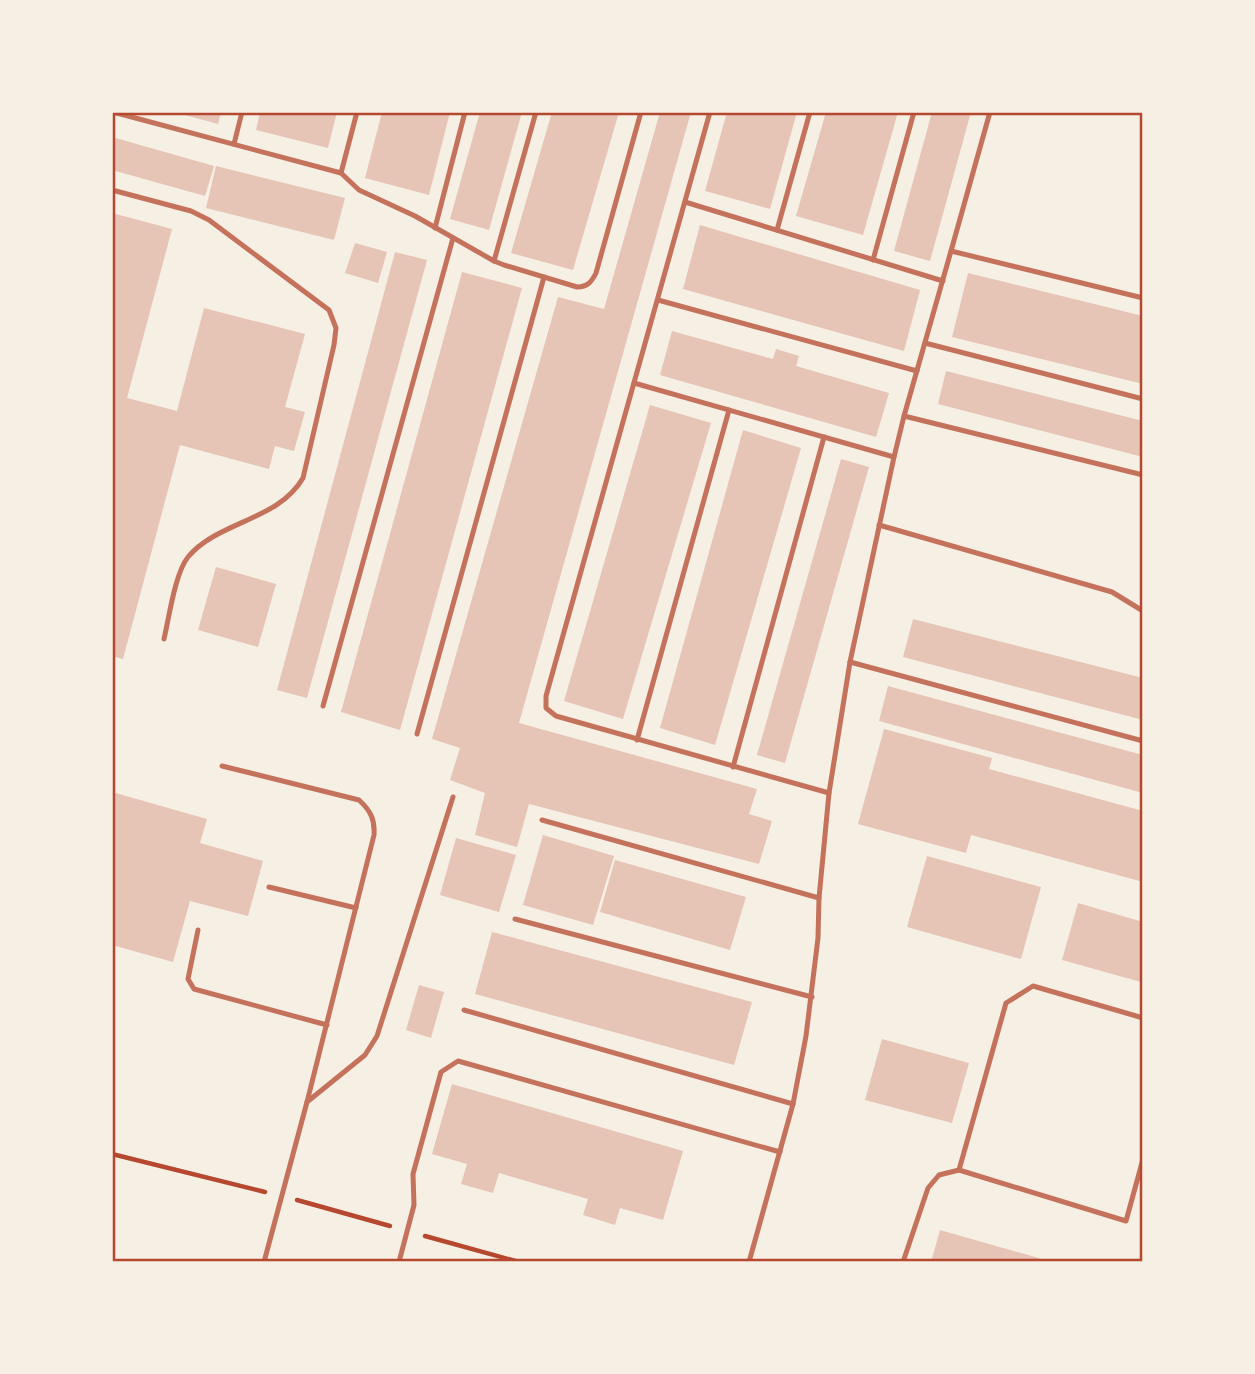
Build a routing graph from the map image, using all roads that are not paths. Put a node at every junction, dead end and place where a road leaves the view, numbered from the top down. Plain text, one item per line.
1 (113, 112) edge
2 (242, 112) edge
3 (357, 112) edge
4 (465, 112) edge
5 (536, 112) edge
6 (641, 112) edge
7 (710, 112) edge
8 (810, 112) edge
9 (914, 112) edge
10 (990, 112) edge
11 (134, 115) edge
12 (234, 144) junction
13 (341, 173) junction
14 (112, 190) edge
15 (685, 202) junction
16 (435, 228) junction
17 (777, 230) junction
18 (453, 238) junction
19 (951, 251) junction
20 (873, 260) junction
21 (494, 261) junction
22 (544, 277) junction
23 (943, 281) junction
24 (1143, 298) edge
25 (658, 300) junction
26 (925, 343) junction
27 (917, 371) junction
28 (634, 383) junction
29 (1143, 399) edge
30 (729, 410) junction
31 (904, 416) junction
32 (824, 437) junction
33 (894, 457) junction
34 (1143, 475) edge
35 (879, 525) junction
36 (1143, 611) edge
37 (164, 639) dead end
38 (850, 662) junction
39 (323, 706) dead end
40 (417, 734) dead end
41 (638, 740) junction
42 (1143, 741) edge
43 (222, 766) dead end
44 (733, 766) junction
45 (829, 793) junction
46 (453, 797) dead end
47 (542, 820) dead end
48 (269, 887) dead end
49 (819, 898) junction
50 (356, 908) junction
51 (515, 919) dead end
52 (198, 930) dead end
53 (811, 997) junction
54 (464, 1010) dead end
55 (1143, 1018) edge
56 (327, 1025) junction
57 (307, 1102) junction
58 (793, 1104) junction
59 (780, 1152) junction
60 (1143, 1159) edge
61 (959, 1170) junction
62 (264, 1262) edge
63 (399, 1262) edge
64 (749, 1262) edge
65 (903, 1262) edge

1 - 11 lane
2 - 12 lane
3 - 13 lane
4 - 16 lane
5 - 21 lane
6 - 22 lane
7 - 15 lane
8 - 17 lane
9 - 20 lane
10 - 19 lane
11 - 12 lane
12 - 13 lane
13 - 16 lane
14 - 37 lane
15 - 17 lane
15 - 25 lane
16 - 18 lane
17 - 20 lane
18 - 21 lane
18 - 39 lane
19 - 23 lane
19 - 24 lane
20 - 23 lane
21 - 22 lane
22 - 40 lane
23 - 26 lane
25 - 27 lane
25 - 28 lane
26 - 27 lane
26 - 29 lane
27 - 31 lane
28 - 30 lane
28 - 41 lane
30 - 32 lane
30 - 41 lane
31 - 33 lane
31 - 34 lane
32 - 33 lane
32 - 44 lane
33 - 35 lane
35 - 36 lane
35 - 38 lane
38 - 42 lane
38 - 45 lane
41 - 44 lane
43 - 50 lane
44 - 45 lane
45 - 49 lane
46 - 57 lane
47 - 49 lane
48 - 50 lane
49 - 53 lane
50 - 56 lane
51 - 53 lane
52 - 56 lane
53 - 58 lane
54 - 58 lane
55 - 61 lane
56 - 57 lane
57 - 62 lane
58 - 59 lane
59 - 63 lane
59 - 64 lane
60 - 61 lane
61 - 65 lane

